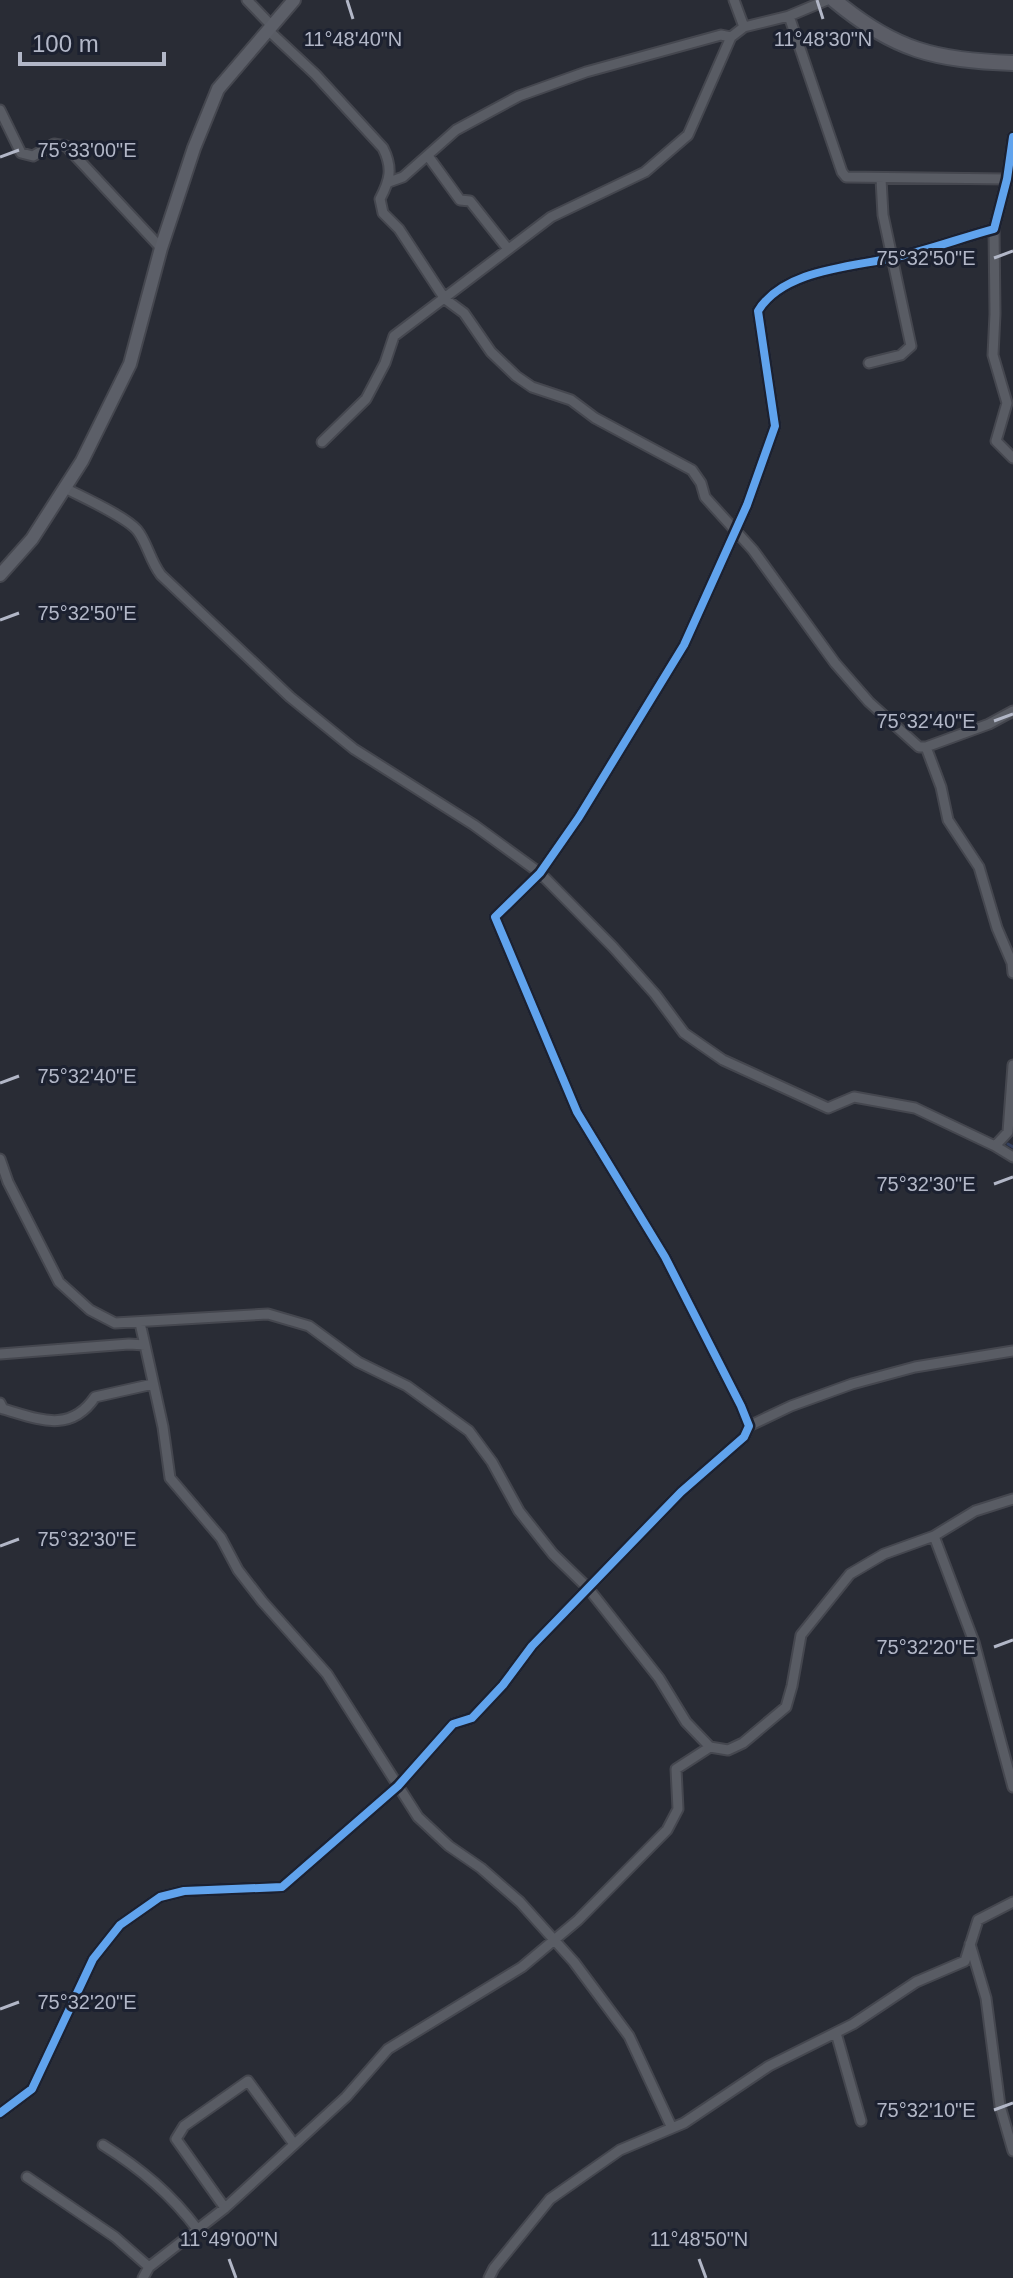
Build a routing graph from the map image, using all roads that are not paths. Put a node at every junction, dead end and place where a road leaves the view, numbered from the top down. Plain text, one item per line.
1 (247, 0) edge
2 (294, 0) edge
3 (734, 0) edge
4 (827, 0) edge
5 (834, 0) edge
6 (789, 16) junction
7 (270, 27) junction
8 (744, 27) junction
9 (731, 37) junction
10 (1013, 63) edge
11 (0, 110) edge
12 (1013, 137) edge
13 (428, 156) junction
14 (881, 179) junction
15 (1007, 179) junction
16 (389, 182) junction
17 (994, 229) junction
18 (161, 248) junction
19 (508, 249) junction
20 (894, 258) junction
21 (445, 299) junction
22 (869, 363) dead end
23 (1010, 401) edge
24 (322, 442) dead end
25 (1013, 458) edge
26 (65, 488) junction
27 (735, 530) junction
28 (0, 575) edge
29 (1013, 711) edge
30 (926, 747) junction
31 (540, 873) junction
32 (1013, 973) edge
33 (1013, 1065) edge
34 (995, 1146) junction
35 (1013, 1157) edge
36 (0, 1159) edge
37 (140, 1323) junction
38 (145, 1345) junction
39 (1013, 1351) edge
40 (0, 1354) edge
41 (153, 1384) junction
42 (1, 1407) edge
43 (749, 1426) junction
44 (1013, 1499) edge
45 (934, 1536) junction
46 (588, 1588) junction
47 (710, 1747) junction
48 (398, 1786) junction
49 (1013, 1787) edge
50 (1013, 1902) edge
51 (557, 1940) junction
52 (970, 1944) junction
53 (836, 2033) junction
54 (0, 2113) edge
55 (861, 2121) dead end
56 (672, 2128) junction
57 (294, 2144) junction
58 (103, 2145) dead end
59 (1013, 2151) edge
60 (27, 2177) dead end
61 (225, 2208) junction
62 (198, 2230) junction
63 (149, 2267) junction
64 (143, 2278) edge
65 (489, 2278) edge

1 - 7 street
2 - 7 main road
3 - 8 street
4 - 6 street
5 - 10 main road
6 - 8 street
6 - 14 street
7 - 16 street
7 - 18 main road
8 - 9 street
9 - 13 street
9 - 19 street
11 - 18 street
12 - 15 street
13 - 16 street
13 - 19 street
14 - 15 street
14 - 20 street
15 - 17 street
16 - 21 street
17 - 20 street
17 - 23 street
18 - 26 main road
19 - 21 street
20 - 22 street
20 - 27 street
21 - 24 street
21 - 27 street
23 - 25 street
26 - 28 main road
26 - 31 street
27 - 30 street
27 - 31 street
29 - 30 street
30 - 32 street
31 - 34 street
31 - 43 street
33 - 34 street
34 - 35 street
36 - 37 street
37 - 38 street
37 - 46 street
38 - 40 street
38 - 41 street
39 - 43 street
41 - 42 street
41 - 48 street
43 - 46 street
44 - 45 street
45 - 47 street
45 - 49 street
46 - 47 street
46 - 48 street
47 - 51 street
48 - 51 street
48 - 54 street
50 - 52 street
51 - 56 street
51 - 57 street
52 - 53 street
52 - 59 street
53 - 55 street
53 - 56 street
56 - 65 street
57 - 61 street
57 - 61 street
58 - 62 street
60 - 63 street
61 - 62 street
62 - 63 street
63 - 64 street

